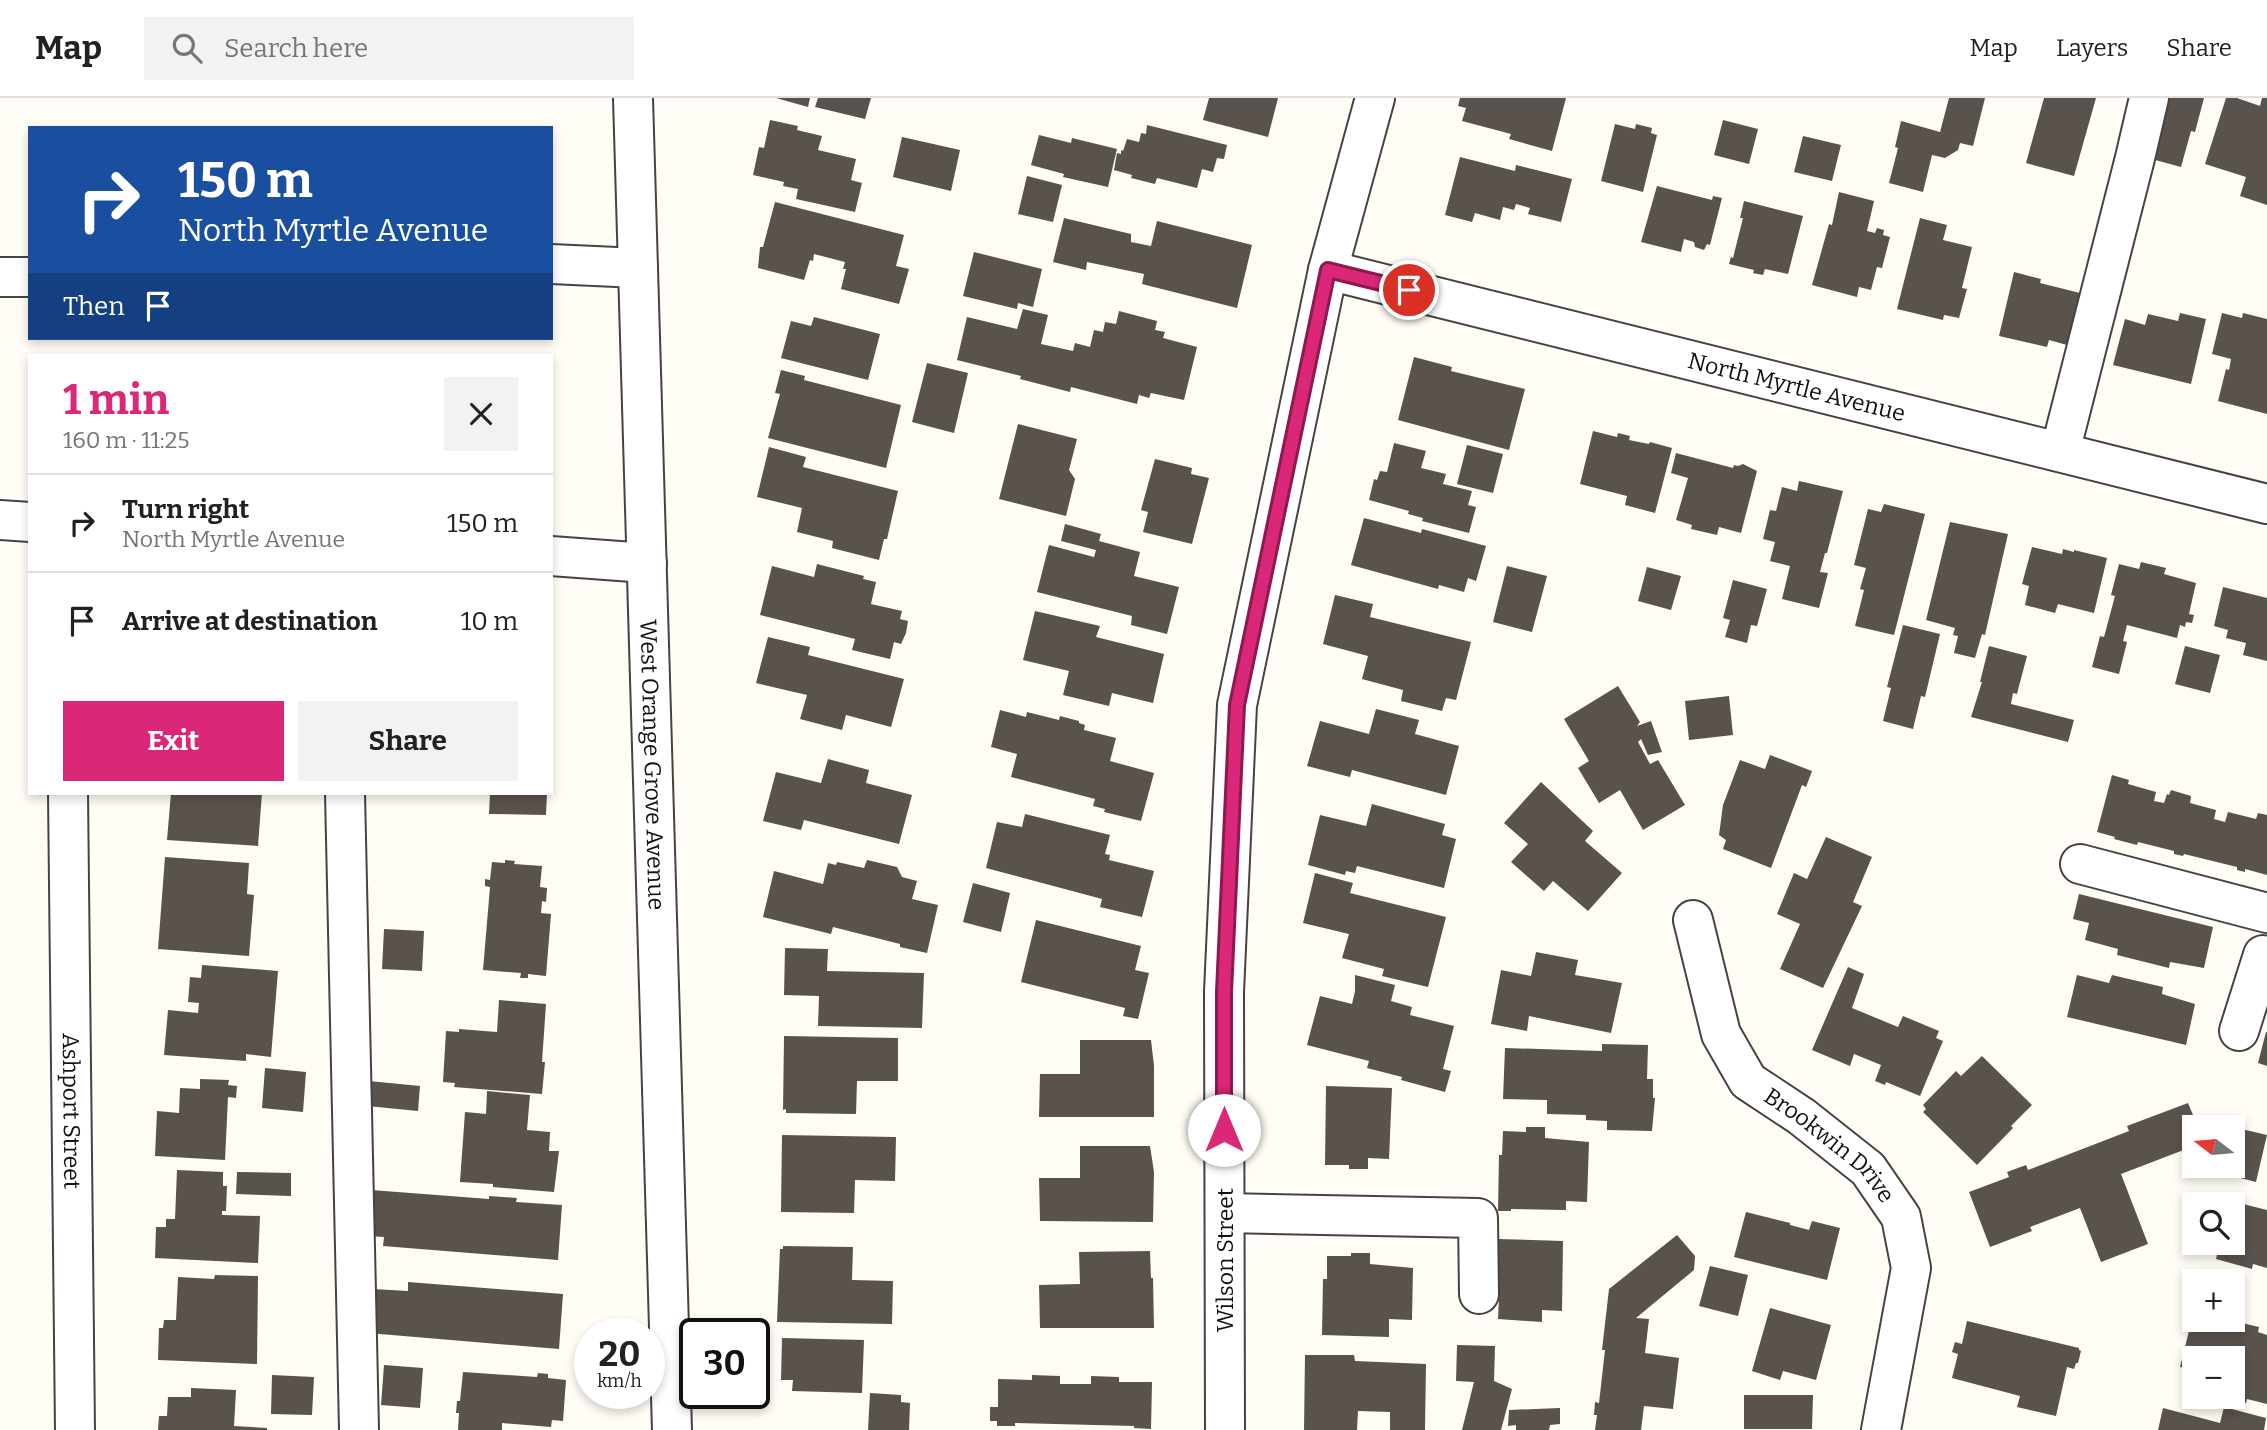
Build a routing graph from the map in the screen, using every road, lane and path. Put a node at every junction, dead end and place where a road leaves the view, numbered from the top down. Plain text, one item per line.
1 (633, 98) edge
2 (1375, 98) edge
3 (2149, 98) edge
4 (553, 264) edge
5 (638, 268) junction
6 (1328, 270) junction
7 (0, 277) edge
8 (28, 277) edge
9 (2060, 452) junction
10 (2267, 504) edge
11 (0, 520) edge
12 (28, 522) edge
13 (553, 556) edge
14 (647, 562) junction
15 (68, 795) edge
16 (345, 795) edge
17 (2080, 864) dead end
18 (2267, 913) edge
19 (1693, 920) dead end
20 (2267, 957) edge
21 (2239, 1031) dead end
22 (1224, 1213) junction
23 (1479, 1294) dead end
24 (75, 1430) edge
25 (359, 1430) edge
26 (672, 1430) edge
27 (1226, 1430) edge
28 (1881, 1430) edge

1 - 5 street, West Orange Grove Avenue
2 - 6 street, Wilson Street
3 - 9 street
4 - 5 street
5 - 14 street, West Orange Grove Avenue
6 - 9 street, North Myrtle Avenue
6 - 22 street, Wilson Street
7 - 8 street
9 - 10 street, North Myrtle Avenue
11 - 12 street
13 - 14 street
14 - 26 street, West Orange Grove Avenue
15 - 24 street, Ashport Street
16 - 25 street
17 - 18 street
19 - 28 street, Brookwin Drive
20 - 21 street
22 - 23 street
22 - 27 street, Wilson Street

